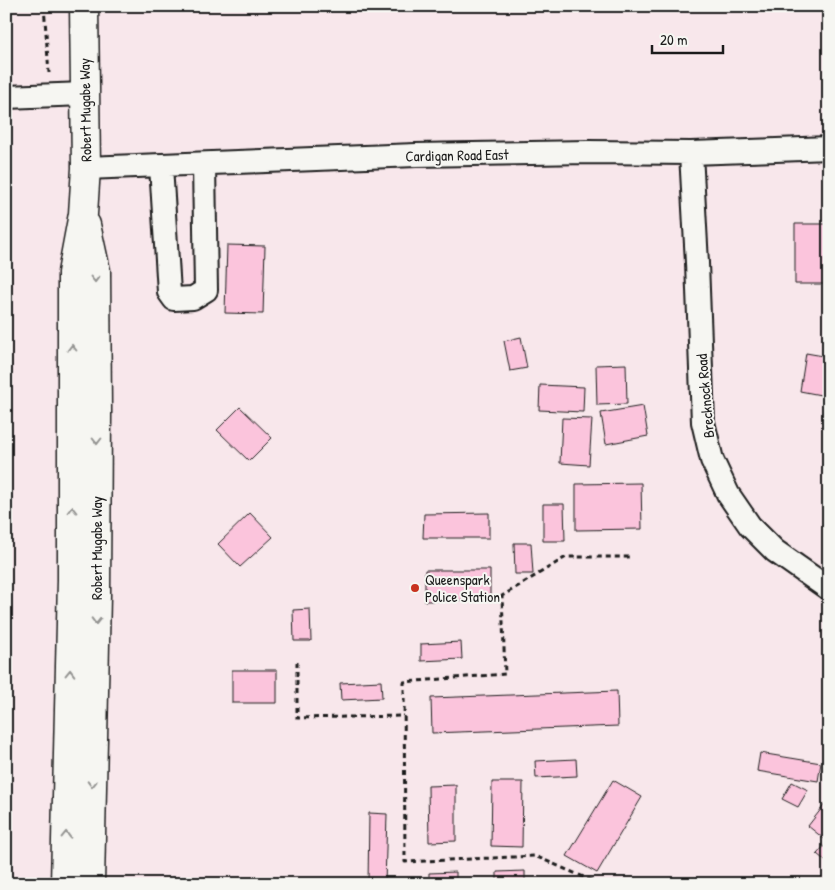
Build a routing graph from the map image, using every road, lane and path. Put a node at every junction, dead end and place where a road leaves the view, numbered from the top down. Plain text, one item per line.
1 (44, 6) edge
2 (84, 6) edge
3 (84, 94) junction
4 (51, 95) junction
5 (6, 97) edge
6 (829, 148) edge
7 (691, 153) junction
8 (204, 164) junction
9 (161, 166) junction
10 (86, 168) junction
11 (84, 214) junction
12 (632, 557) dead end
13 (829, 590) edge
14 (297, 662) dead end
15 (404, 716) junction
16 (65, 884) edge
17 (90, 884) edge
18 (600, 884) edge

1 - 4 path
2 - 3 main road, Robert Mugabe Way
3 - 4 street
3 - 10 main road, Robert Mugabe Way
4 - 5 street
6 - 7 street, Cardigan Road East
7 - 8 street, Cardigan Road East
7 - 13 street, Brecknock Road
8 - 9 street, Cardigan Road East
8 - 9 street
9 - 10 street, Cardigan Road East
10 - 11 main road, Robert Mugabe Way
16 -> 11 main road, Robert Mugabe Way
11 -> 17 main road, Robert Mugabe Way
12 - 15 path
14 - 15 path
15 - 18 path

